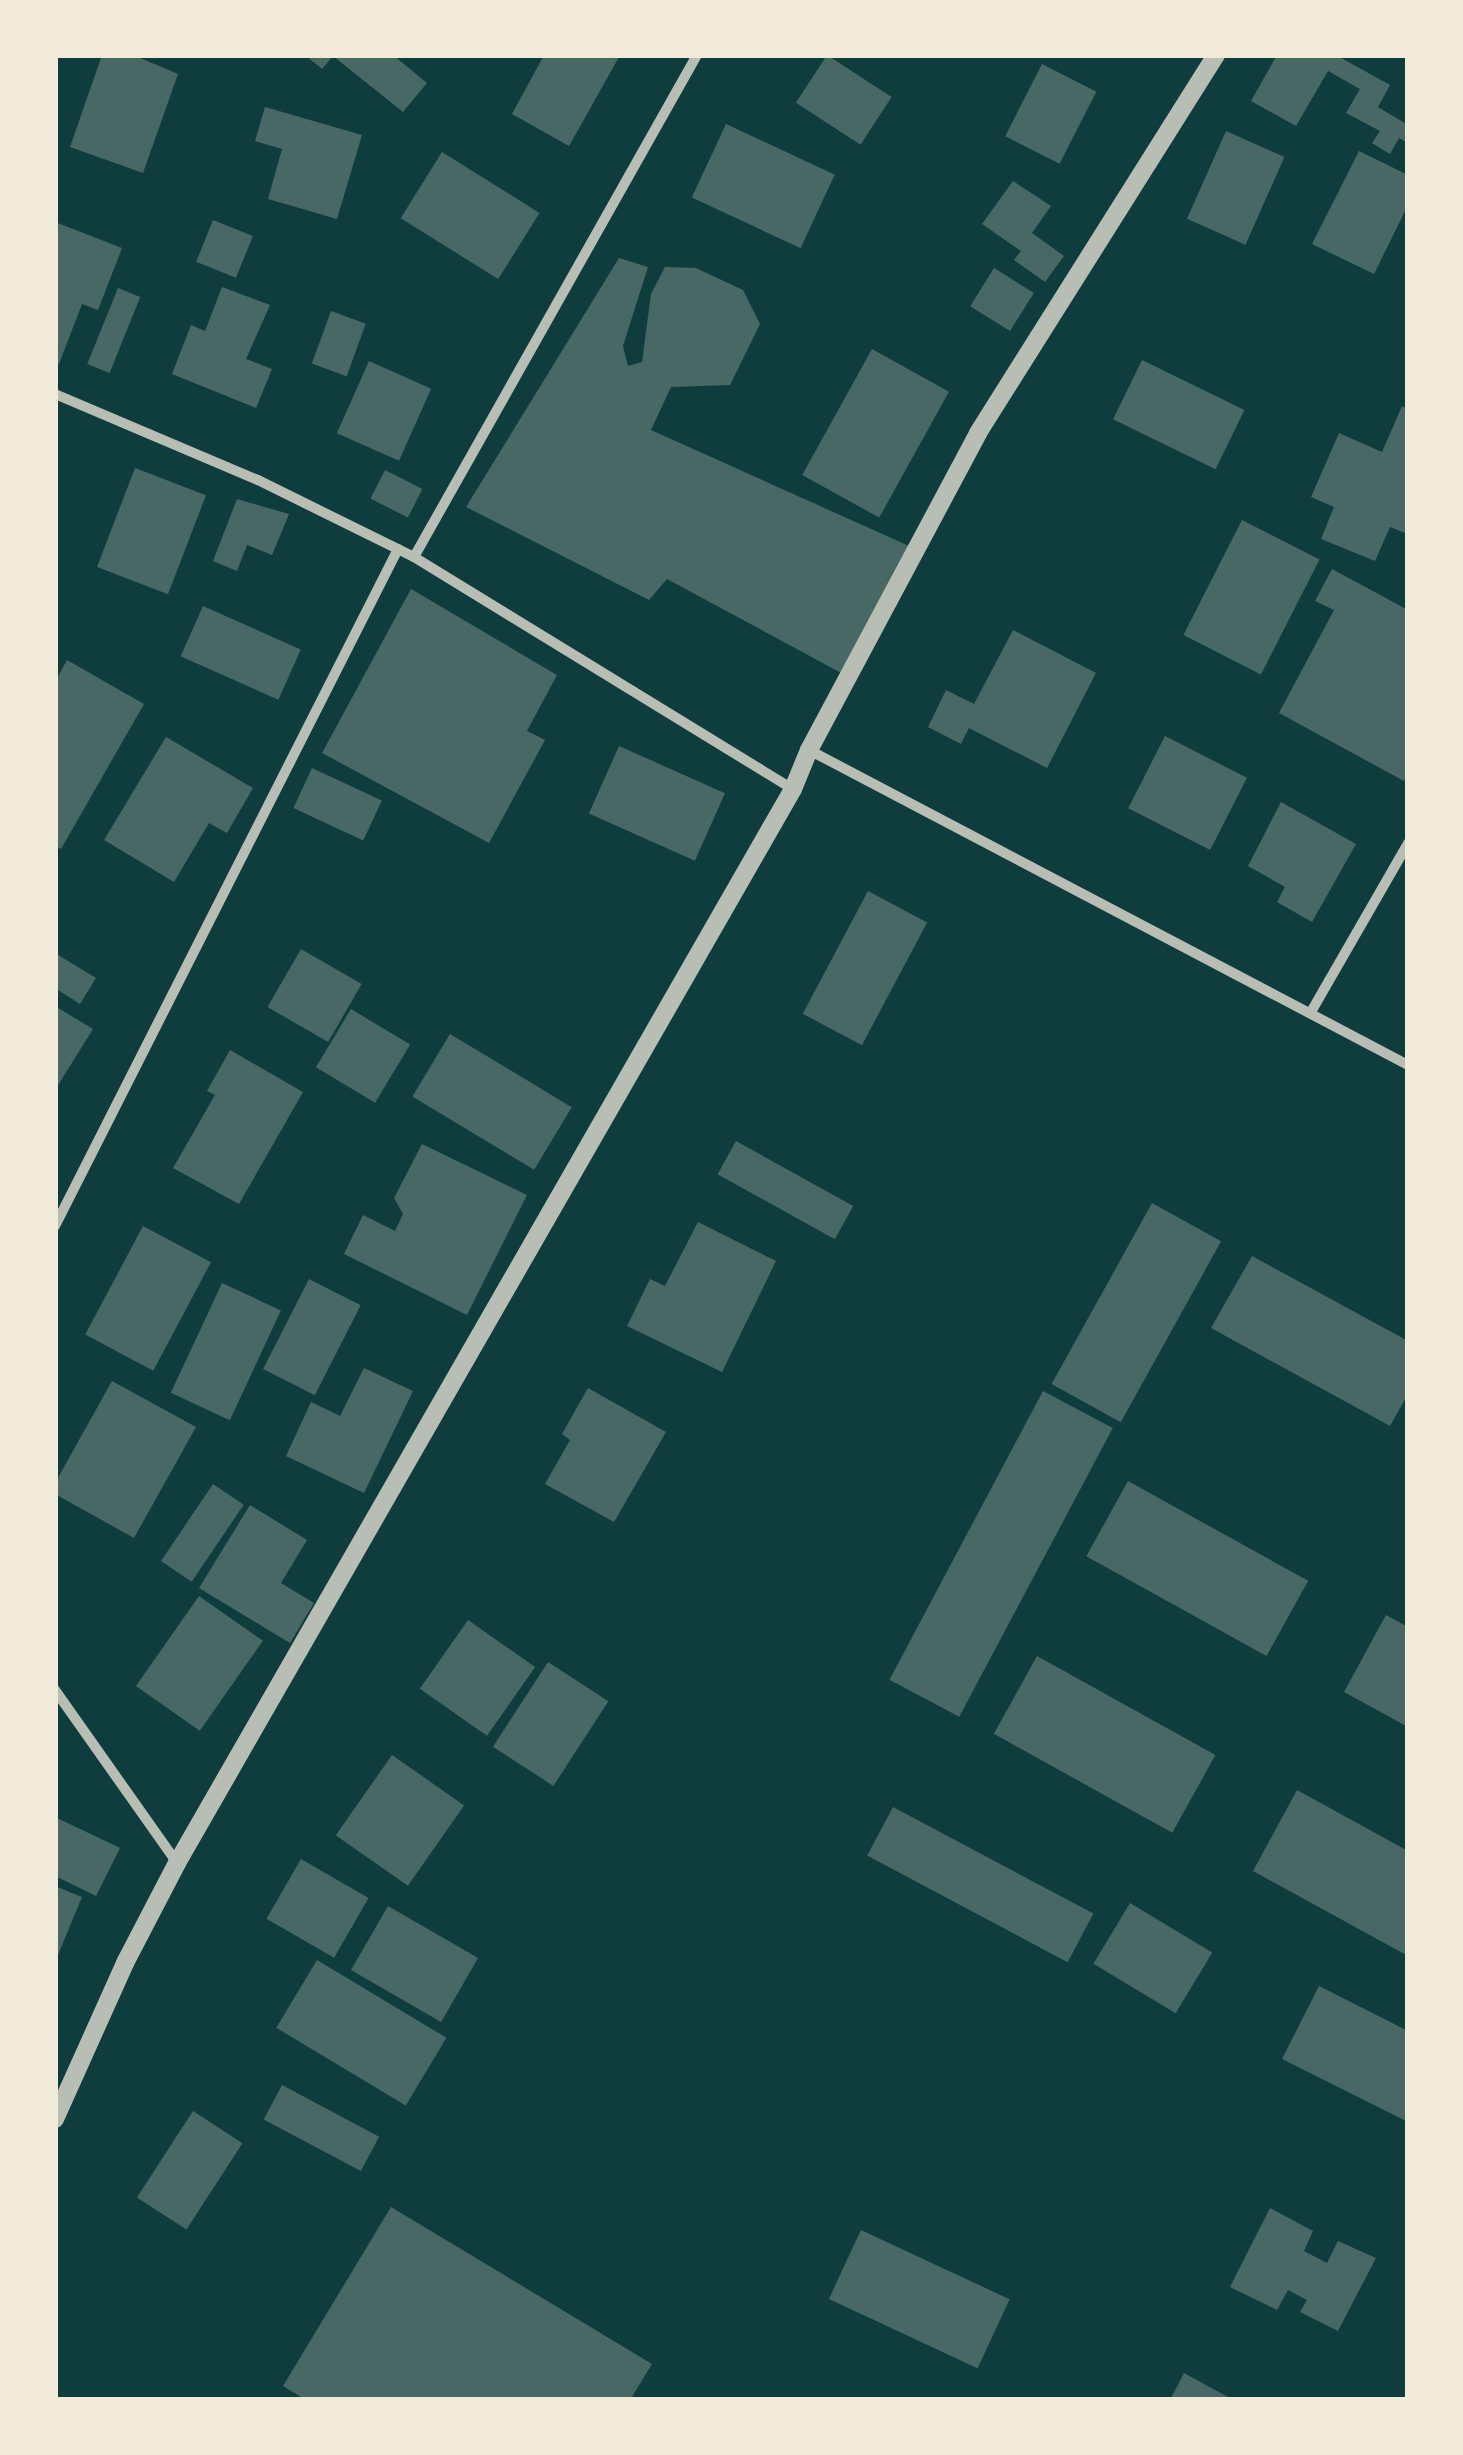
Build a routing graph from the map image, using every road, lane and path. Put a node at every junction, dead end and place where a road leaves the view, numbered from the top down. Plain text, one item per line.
1 (697, 55) edge
2 (1216, 55) edge
3 (55, 394) edge
4 (398, 549) junction
5 (414, 557) junction
6 (809, 750) junction
7 (794, 789) junction
8 (1408, 843) edge
9 (1311, 1012) junction
10 (1408, 1064) edge
11 (55, 1226) edge
12 (55, 1690) edge
13 (177, 1863) junction
14 (55, 2119) edge

1 - 5 street
2 - 6 street
3 - 4 street
4 - 5 street
4 - 11 street
5 - 7 street
6 - 7 street
6 - 9 street
7 - 13 street
8 - 9 street
9 - 10 street
12 - 13 street
13 - 14 street

